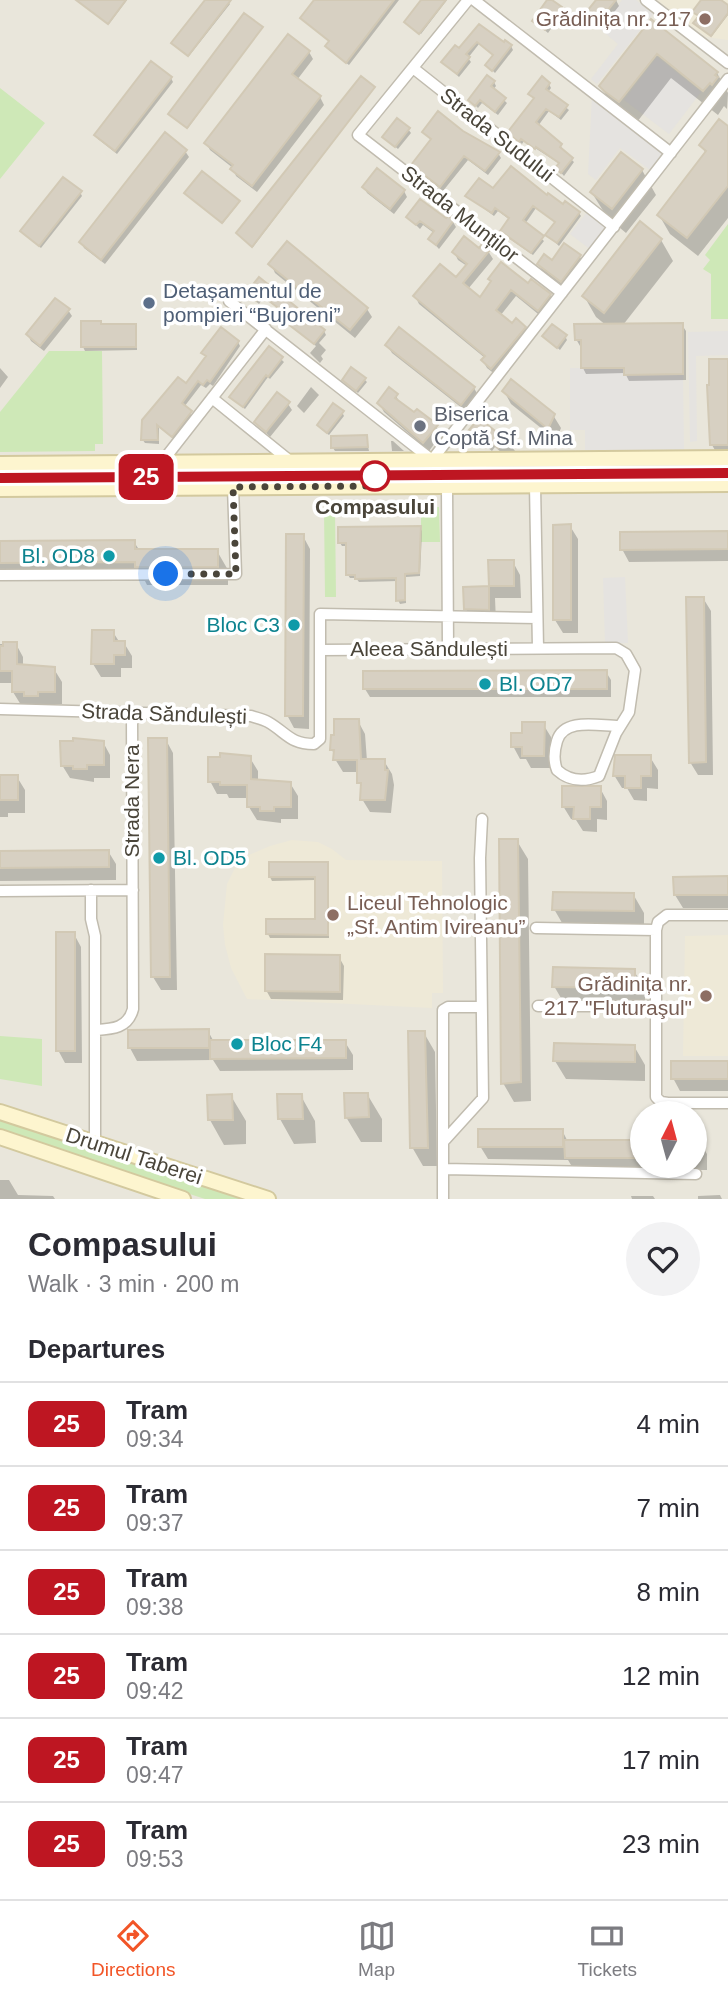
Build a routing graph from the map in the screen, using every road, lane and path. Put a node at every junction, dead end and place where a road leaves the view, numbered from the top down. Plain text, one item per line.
1 (471, 0) edge
2 (646, 0) edge
3 (728, 63) edge
4 (413, 68) junction
5 (728, 79) edge
6 (671, 153) junction
7 (614, 227) junction
8 (229, 292) dead end
9 (562, 293) junction
10 (266, 329) junction
11 (212, 398) junction
12 (728, 458) edge
13 (590, 459) junction
14 (432, 460) junction
15 (290, 461) junction
16 (162, 462) junction
17 (105, 463) junction
18 (0, 464) edge
19 (728, 484) edge
20 (535, 485) junction
21 (590, 485) junction
22 (447, 486) junction
23 (233, 487) junction
24 (105, 488) junction
25 (0, 489) edge
26 (0, 575) edge
27 (320, 614) joint
28 (447, 617) junction
29 (537, 618) junction
30 (448, 649) junction
31 (538, 649) junction
32 (320, 650) junction
33 (0, 709) edge
34 (132, 712) junction
35 (619, 726) junction
36 (482, 819) dead end
37 (91, 890) junction
38 (133, 890) junction
39 (0, 891) edge
40 (728, 915) edge
41 (537, 928) dead end
42 (656, 930) junction
43 (538, 1006) dead end
44 (656, 1006) junction
45 (481, 1007) junction
46 (96, 1030) junction
47 (728, 1103) edge
48 (0, 1112) edge
49 (0, 1137) edge
50 (444, 1141) junction
51 (95, 1143) junction
52 (443, 1169) junction
53 (630, 1173) edge
54 (183, 1199) edge
55 (268, 1199) edge
56 (443, 1199) edge

1 - 4 street
1 - 6 street
2 - 3 street
4 - 7 street, Strada Sudului
4 - 9 street, Strada Munților
5 - 6 street
6 - 7 street
7 - 9 street
8 - 10 street
9 - 14 street
10 - 11 street
10 - 14 street
11 - 15 street
11 - 16 street
12 - 13 main road
13 - 14 main road
13 - 21 main road
14 - 15 main road
15 - 16 main road
16 - 17 main road
17 - 18 main road
17 - 24 main road
19 - 21 main road
20 - 21 main road
20 - 22 main road
20 - 29 street, Aleea Săndulești
22 - 23 main road
22 - 28 street
23 - 24 main road
23 - 26 street
24 - 25 main road
27 - 28 street, Aleea Săndulești
27 - 32 street, Strada Săndulești
28 - 29 street, Aleea Săndulești
28 - 30 street
29 - 31 street, Aleea Săndulești
30 - 31 street, Aleea Săndulești
30 - 32 street, Aleea Săndulești
31 - 35 street, Aleea Săndulești
32 - 34 street, Strada Săndulești
33 - 34 street, Strada Săndulești
34 - 38 street, Strada Nera
35 - 35 street, Aleea Săndulești
36 - 45 street
37 - 38 street
37 - 39 street
37 - 46 street
38 - 46 street, Strada Nera
40 - 42 street
41 - 42 street
42 - 44 street
43 - 44 street
44 - 47 street
45 - 50 street
45 - 50 street
46 - 51 street
48 - 51 main road, Drumul Taberei
49 - 54 main road, Drumul Taberei
50 - 52 street
51 - 55 main road, Drumul Taberei
52 - 53 street
52 - 56 street

